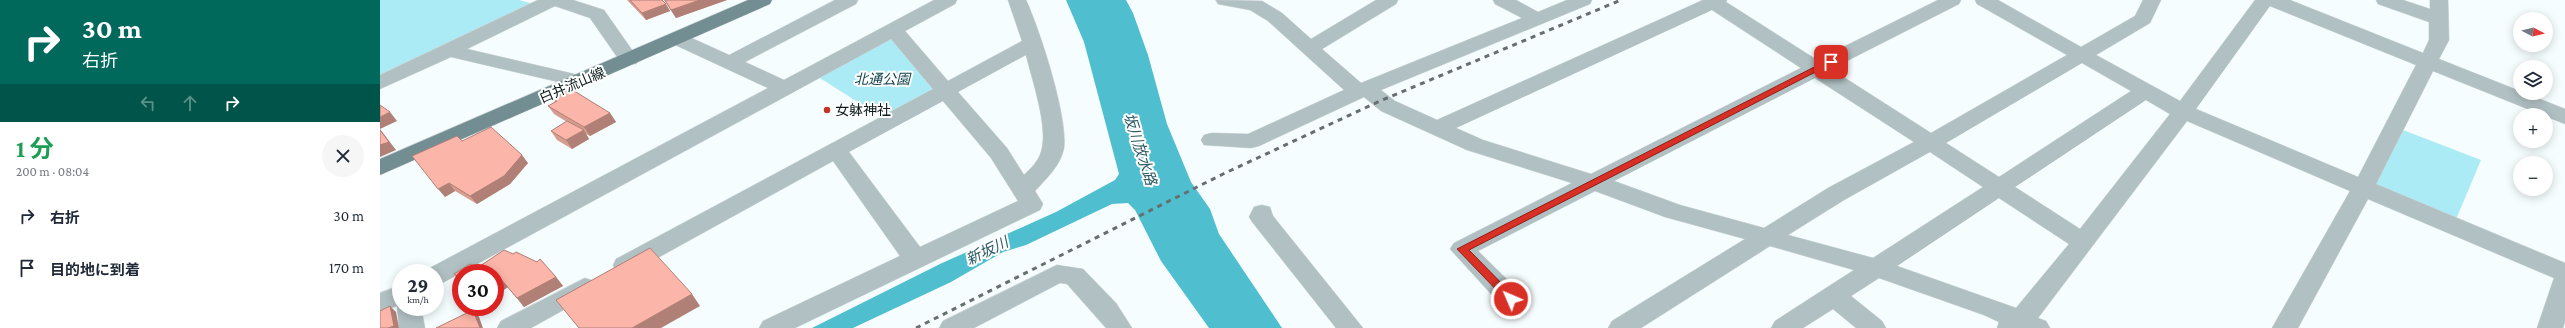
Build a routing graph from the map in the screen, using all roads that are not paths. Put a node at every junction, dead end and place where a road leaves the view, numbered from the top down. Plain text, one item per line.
1 (553, 0) edge
2 (764, 0) edge
3 (849, 0) edge
4 (1016, 0) edge
5 (1225, 0) edge
6 (1502, 0) edge
7 (1583, 0) edge
8 (1952, 0) edge
9 (1984, 0) edge
10 (2152, 0) edge
11 (2265, 0) edge
12 (2273, 0) edge
13 (2385, 0) edge
14 (1716, 1) edge
15 (1378, 2) edge
16 (930, 3) edge
17 (2438, 9) edge
18 (1537, 19) junction
19 (892, 28) junction
20 (678, 40) junction
21 (1032, 44) junction
22 (1311, 48) junction
23 (448, 50) junction
24 (2083, 55) junction
25 (629, 60) junction
26 (2429, 62) junction
27 (729, 63) junction
28 (1818, 69) junction
29 (580, 81) junction
30 (380, 83) edge
31 (782, 88) junction
32 (1362, 90) junction
33 (947, 91) junction
34 (2146, 91) junction
35 (2183, 112) junction
36 (2565, 117) edge
37 (1438, 128) junction
38 (1212, 140) dead end
39 (1932, 142) junction
40 (837, 151) junction
41 (380, 168) edge
42 (1596, 183) junction
43 (1997, 187) junction
44 (2363, 188) junction
45 (1023, 189) junction
46 (1262, 213) dead end
47 (1770, 238) junction
48 (2082, 241) junction
49 (915, 259) junction
50 (1877, 268) junction
51 (444, 271) edge
52 (2565, 273) edge
53 (2565, 281) edge
54 (1834, 296) junction
55 (392, 298) edge
56 (1511, 299) dead end
57 (380, 304) edge
58 (410, 316) edge
59 (2021, 325) edge
60 (962, 326) edge
61 (412, 328) edge
62 (510, 328) edge
63 (772, 328) edge
64 (1120, 328) edge
65 (1350, 328) edge
66 (1622, 328) edge
67 (1784, 328) edge
68 (1873, 328) edge
69 (2284, 328) edge
70 (2550, 328) edge

1 - 23 street
1 - 25 street
2 - 20 main road, 白井流山線
3 - 27 street
4 - 21 street
5 - 22 street
6 - 18 street
7 - 18 street
8 - 28 street
9 - 24 street
10 - 24 street
11 - 35 street
12 - 26 street
13 - 17 street
14 - 28 street
14 - 37 street
15 - 22 street
16 - 19 street
17 - 26 street
18 - 32 street
19 - 31 street
19 - 33 street
20 - 25 main road, 白井流山線
20 - 27 street
21 - 33 street
21 - 45 street
22 - 32 street
23 - 29 street
23 - 30 street
24 - 34 street
24 - 39 street
25 - 29 main road, 白井流山線
26 - 36 street
26 - 44 street
27 - 31 street
28 - 39 street
28 - 42 street
29 - 41 main road, 白井流山線
31 - 51 street
32 - 37 street
32 - 38 street
33 - 40 street
33 - 45 street
34 - 35 street
34 - 43 street
35 - 44 street
35 - 48 street
37 - 42 street
39 - 43 street
39 - 47 street
40 - 49 street
40 - 62 street
42 - 47 street
42 - 56 street
43 - 48 street
43 - 50 street
44 - 52 street
44 - 69 street
45 - 49 street
46 - 65 street
47 - 50 street
47 - 66 street
48 - 59 street
49 - 63 street
50 - 54 street
50 - 59 street
53 - 70 street
54 - 67 street
54 - 68 street
55 - 57 street
58 - 61 street
60 - 64 street

